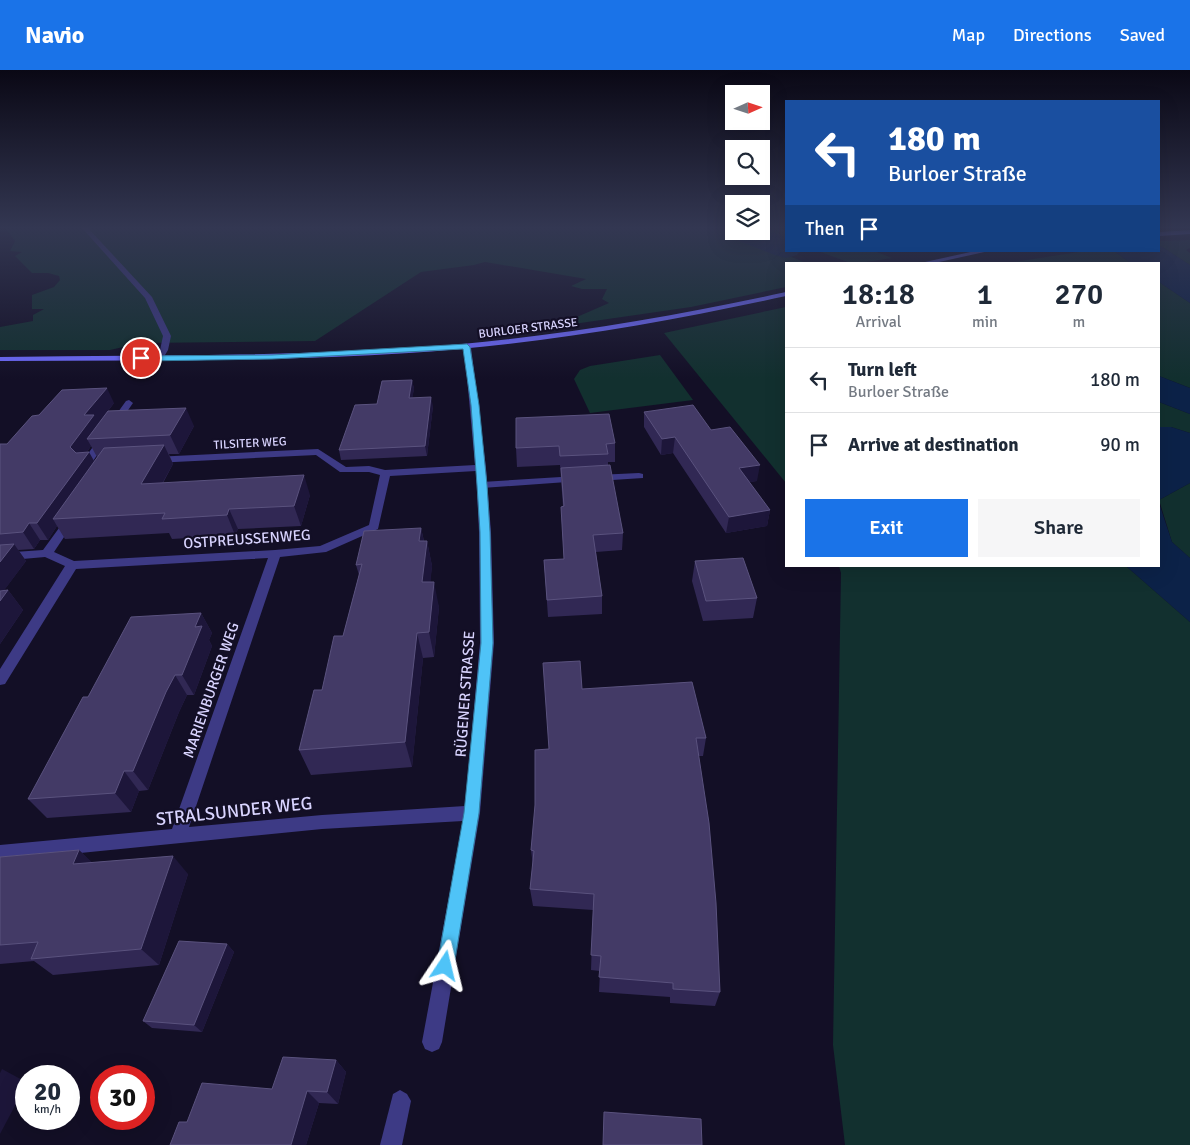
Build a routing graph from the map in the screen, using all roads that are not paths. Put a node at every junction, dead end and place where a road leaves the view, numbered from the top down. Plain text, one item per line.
1 (131, 278) edge
2 (785, 294) edge
3 (467, 347) junction
4 (159, 358) junction
5 (0, 360) edge
6 (129, 403) dead end
7 (140, 461) edge
8 (102, 463) edge
9 (481, 468) junction
10 (385, 473) junction
11 (639, 476) dead end
12 (482, 485) junction
13 (79, 508) edge
14 (47, 553) junction
15 (275, 554) junction
16 (0, 557) edge
17 (72, 565) junction
18 (0, 680) edge
19 (472, 813) junction
20 (177, 837) junction
21 (0, 853) edge
22 (432, 1042) dead end
23 (400, 1100) dead end
24 (391, 1145) edge

1 - 4 street
2 - 3 main road, BURLOER STRASSE
3 - 4 main road, BURLOER STRASSE
3 - 9 street, RÜGENER STRASSE
4 - 5 main road, BURLOER STRASSE
6 - 8 street
7 - 10 street, TILSITER WEG
9 - 10 street
9 - 12 street, RÜGENER STRASSE
10 - 15 street, OSTPREUSSENWEG
11 - 12 street
12 - 19 street, RÜGENER STRASSE
13 - 14 street
14 - 16 street
14 - 17 street, OSTPREUSSENWEG
15 - 17 street, OSTPREUSSENWEG
15 - 20 street, MARIENBURGER WEG
17 - 18 street
19 - 20 street, STRALSUNDER WEG
19 - 22 street, RÜGENER STRASSE
20 - 21 street, STRALSUNDER WEG
23 - 24 street

